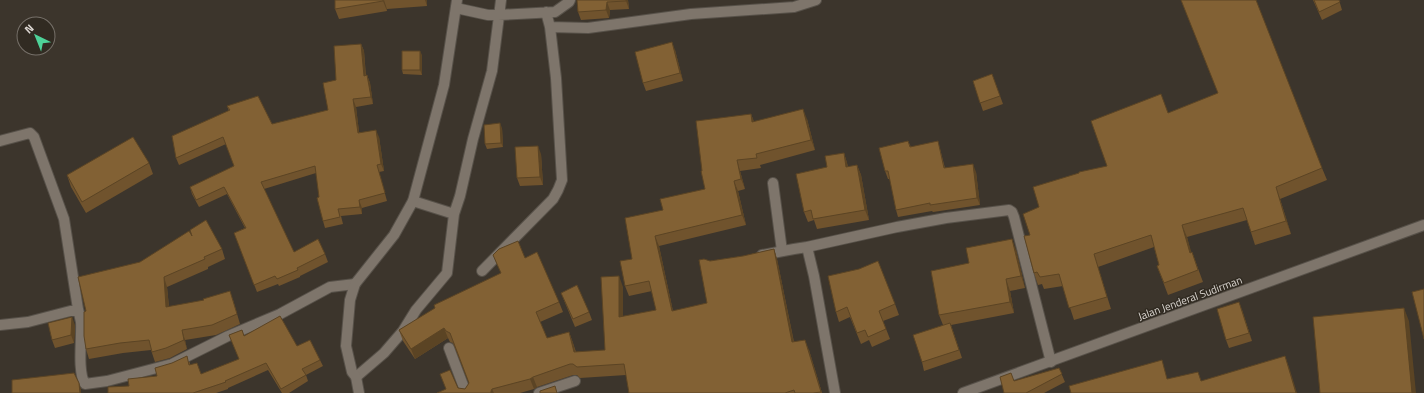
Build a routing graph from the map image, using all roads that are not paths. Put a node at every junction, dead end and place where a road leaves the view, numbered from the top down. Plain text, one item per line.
1 (501, 0) edge
2 (570, 0) edge
3 (816, 0) edge
4 (458, 6) edge
5 (546, 12) junction
6 (493, 15) junction
7 (550, 27) junction
8 (0, 142) edge
9 (773, 183) dead end
10 (412, 201) junction
11 (449, 213) junction
12 (1424, 226) edge
13 (807, 247) junction
14 (782, 251) junction
15 (752, 258) edge
16 (482, 271) dead end
17 (355, 284) junction
18 (78, 309) junction
19 (0, 325) edge
20 (449, 348) dead end
21 (1051, 362) junction
22 (354, 375) junction
23 (575, 381) dead end
24 (359, 393) edge
25 (466, 393) edge
26 (538, 393) edge
27 (836, 393) edge
28 (964, 393) edge

1 - 6 street
2 - 5 street
3 - 7 street
4 - 6 street
4 - 10 street
5 - 6 street
5 - 7 street
6 - 11 street
7 - 16 street
8 - 18 street
9 - 14 street
10 - 11 street
10 - 17 street
11 - 22 street
12 - 21 street, Jalan Jenderal Sudirman
13 - 14 street
13 - 21 street
13 - 27 street
14 - 15 street
17 - 18 street
17 - 22 street
18 - 19 street
20 - 25 street
21 - 28 street, Jalan Jenderal Sudirman
22 - 24 street
23 - 26 street

